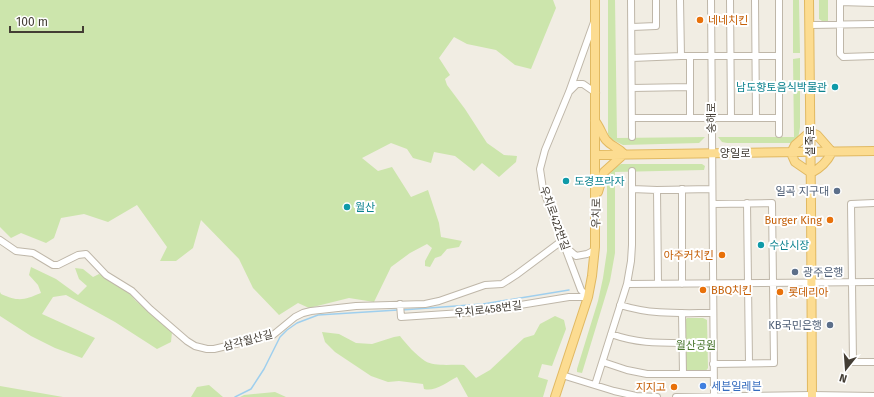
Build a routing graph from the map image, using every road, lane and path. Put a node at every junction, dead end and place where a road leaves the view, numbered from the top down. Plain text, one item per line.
1 (595, 0) edge
2 (631, 0) edge
3 (656, 0) edge
4 (680, 0) edge
5 (711, 0) edge
6 (730, 0) edge
7 (755, 0) edge
8 (779, 0) edge
9 (809, 0) edge
10 (840, 1) edge
11 (863, 1) edge
12 (874, 3) edge
13 (595, 17) junction
14 (874, 24) edge
15 (809, 25) junction
16 (840, 25) junction
17 (632, 27) junction
18 (681, 56) junction
19 (690, 56) junction
20 (730, 56) junction
21 (755, 56) junction
22 (779, 56) junction
23 (874, 56) edge
24 (711, 57) junction
25 (632, 58) junction
26 (690, 87) junction
27 (632, 88) junction
28 (569, 92) junction
29 (596, 92) junction
30 (690, 117) junction
31 (711, 117) junction
32 (632, 118) junction
33 (731, 118) junction
34 (756, 118) junction
35 (779, 118) junction
36 (595, 120) junction
37 (810, 132) junction
38 (779, 134) dead end
39 (632, 136) dead end
40 (874, 151) edge
41 (810, 152) junction
42 (832, 152) junction
43 (712, 153) junction
44 (791, 153) junction
45 (624, 154) junction
46 (596, 155) junction
47 (632, 172) dead end
48 (811, 173) junction
49 (632, 189) junction
50 (682, 189) junction
51 (712, 189) junction
52 (657, 190) junction
53 (596, 197) junction
54 (747, 203) junction
55 (712, 204) junction
56 (874, 204) edge
57 (0, 240) edge
58 (564, 242) junction
59 (595, 250) junction
60 (773, 282) junction
61 (812, 282) junction
62 (852, 282) junction
63 (874, 282) edge
64 (658, 283) junction
65 (747, 283) junction
66 (627, 284) junction
67 (682, 284) junction
68 (712, 284) junction
69 (588, 297) junction
70 (400, 304) junction
71 (620, 305) junction
72 (682, 313) junction
73 (713, 313) junction
74 (611, 334) junction
75 (682, 343) junction
76 (603, 362) junction
77 (874, 362) edge
78 (749, 363) junction
79 (713, 364) junction
80 (683, 374) junction
81 (713, 374) junction
82 (562, 375) junction
83 (595, 385) junction
84 (714, 396) edge
85 (812, 396) edge
86 (874, 396) edge
87 (555, 397) edge
88 (658, 397) edge
89 (676, 397) edge

1 - 13 main road, 우치로
2 - 17 street
3 - 17 street
4 - 18 street
5 - 24 street, 송해로
6 - 20 street
7 - 21 street
8 - 22 street
9 - 15 main road, 설죽로
10 - 11 street
10 - 16 street
11 - 12 street
13 - 28 street, 우치로422번길
13 - 29 main road, 우치로
14 - 16 street
15 - 16 street
15 - 37 main road, 설죽로
16 - 23 street
17 - 25 street
18 - 19 street
18 - 25 street
19 - 24 street
19 - 26 street
20 - 21 street
20 - 24 street
20 - 33 street
21 - 22 street
21 - 34 street
22 - 35 street
24 - 31 street, 송해로
25 - 27 street
26 - 27 street
26 - 30 street
27 - 32 street
28 - 29 street
28 - 58 street, 우치로422번길
29 - 36 main road, 우치로
30 - 31 street
30 - 32 street
31 - 33 street
31 - 43 street, 송해로
32 - 39 street
33 - 34 street
34 - 35 street
35 - 38 street
36 - 45 main road
36 - 46 main road, 우치로
37 - 41 main road, 설죽로
37 - 42 main road
37 - 44 main road
40 - 42 main road, 양일로
41 - 42 main road, 양일로
41 - 44 main road, 양일로
41 - 48 main road, 설죽로
42 - 48 main road
43 - 44 main road, 양일로
43 - 45 main road, 양일로
43 - 51 street, 송해로
44 - 48 main road
45 - 46 main road, 양일로
45 - 53 main road
46 - 53 main road, 우치로
47 - 49 street
48 - 61 main road, 설죽로
49 - 52 street
49 - 66 street
50 - 51 street
50 - 52 street
50 - 67 street
51 - 55 street, 송해로
52 - 64 street
53 - 59 main road, 우치로
54 - 55 street
54 - 60 street
54 - 65 street
55 - 68 street, 송해로
56 - 62 street
57 - 70 street, 삼각월산길
58 - 59 street
58 - 69 street, 우치로422번길
58 - 70 street, 삼각월산길
59 - 69 main road, 우치로
60 - 61 street
60 - 65 street
60 - 78 street
61 - 62 street
61 - 85 main road, 설죽로
62 - 63 street
62 - 77 street
64 - 66 street
64 - 67 street
65 - 68 street
65 - 78 street
66 - 71 street
67 - 68 street
68 - 73 street, 송해로
69 - 70 street, 우치로458번길
69 - 82 main road, 우치로
71 - 72 street
71 - 74 street
72 - 73 street
72 - 75 street
73 - 79 street, 송해로
74 - 75 street
74 - 76 street
75 - 80 street
76 - 80 street
76 - 83 street
78 - 79 street
79 - 81 street, 송해로
80 - 81 street
81 - 84 street, 송해로
82 - 83 street
82 - 87 main road, 우치로
83 - 88 street
84 - 85 street
84 - 89 street
85 - 86 street

